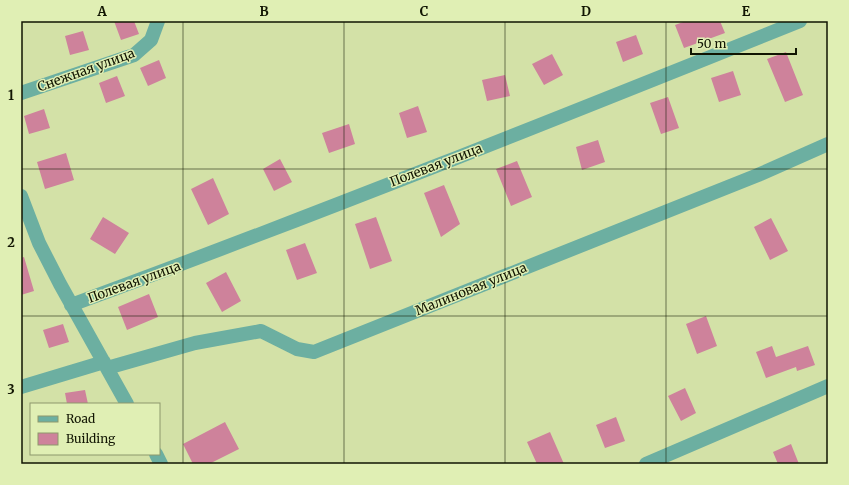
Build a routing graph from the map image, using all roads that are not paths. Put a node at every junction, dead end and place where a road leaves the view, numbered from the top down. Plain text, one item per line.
1 (158, 21) edge
2 (800, 21) edge
3 (21, 93) edge
4 (828, 144) edge
5 (21, 196) edge
6 (71, 305) junction
7 (106, 365) junction
8 (828, 386) edge
9 (21, 388) edge
10 (127, 403) edge
11 (156, 455) edge
12 (161, 464) edge
13 (646, 464) edge

1 - 3 street, Снежная улица
2 - 6 street, Полевая улица
4 - 7 street, Малиновая улица
5 - 6 street
6 - 7 street
7 - 9 street, Малиновая улица
7 - 10 street
8 - 13 street
11 - 12 street

